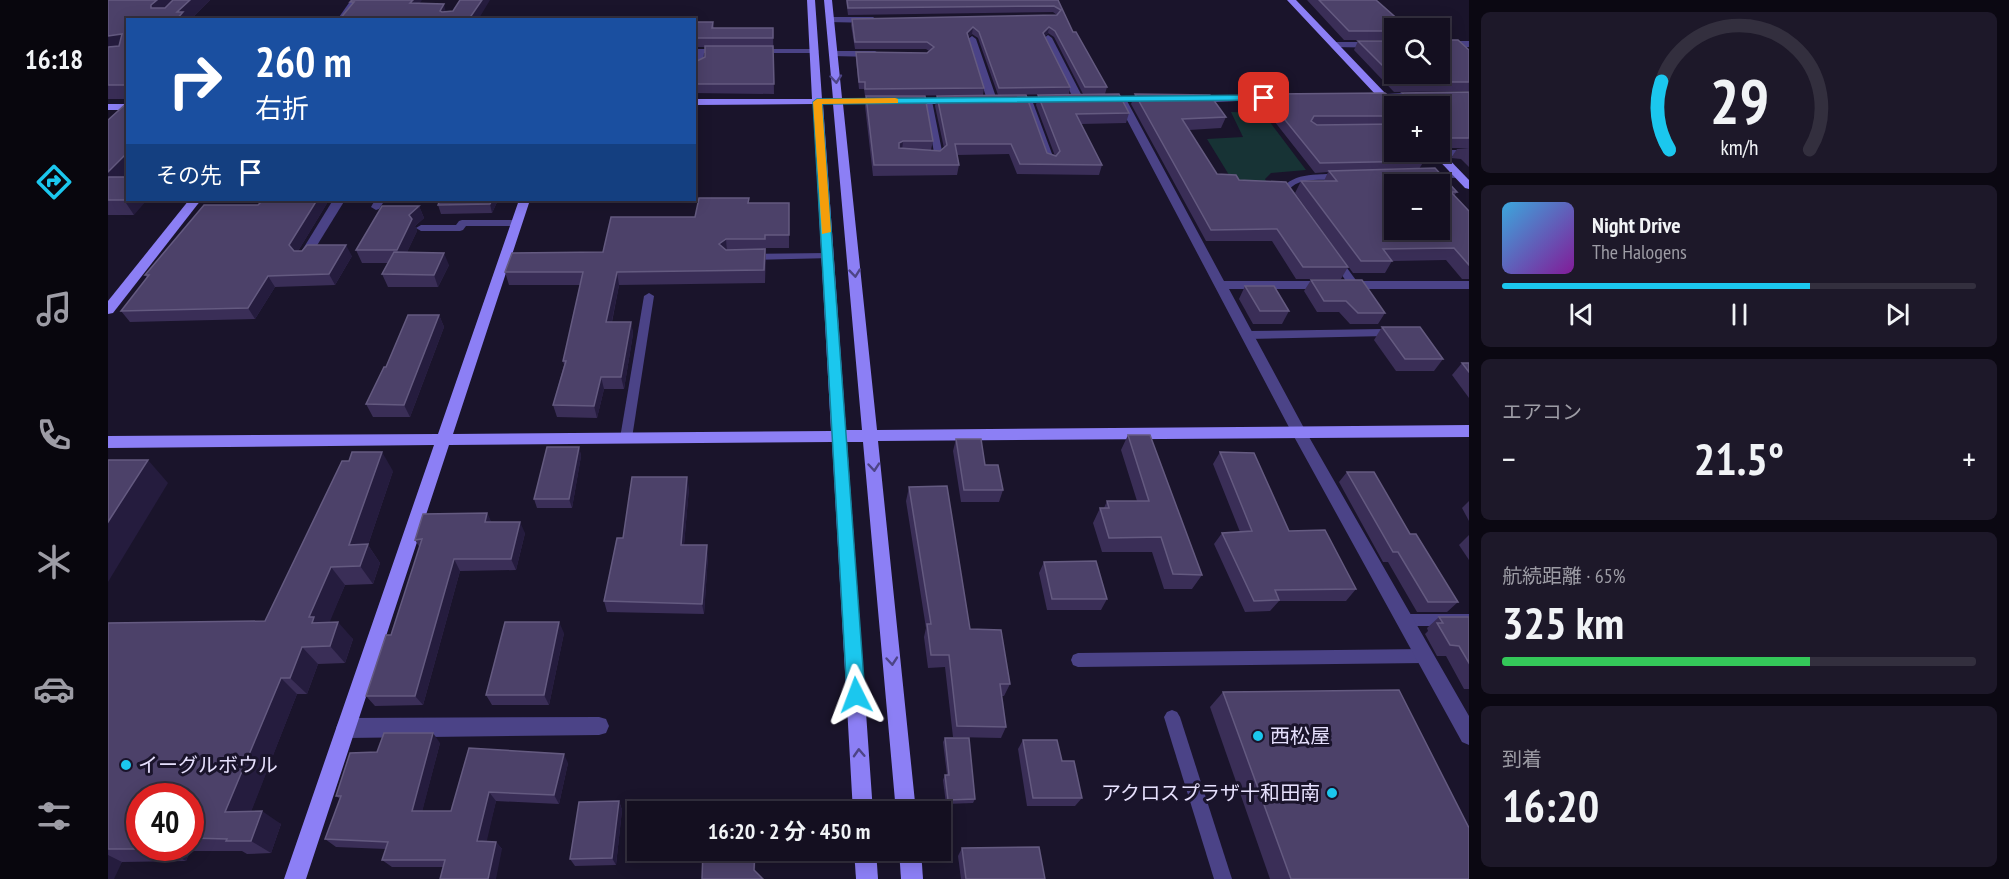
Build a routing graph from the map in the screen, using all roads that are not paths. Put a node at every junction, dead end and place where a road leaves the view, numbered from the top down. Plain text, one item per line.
1 (355, 0) edge
2 (811, 0) edge
3 (828, 0) edge
4 (1291, 0) edge
5 (342, 18) edge
6 (831, 20) junction
7 (889, 20) edge
8 (1048, 38) edge
9 (972, 39) dead end
10 (1450, 44) edge
11 (1469, 44) edge
12 (1334, 45) junction
13 (1384, 45) edge
14 (735, 51) edge
15 (747, 51) edge
16 (815, 51) junction
17 (834, 54) junction
18 (891, 54) edge
19 (699, 66) edge
20 (1359, 97) edge
21 (1383, 97) joint
22 (1300, 98) edge
23 (1121, 99) junction
24 (1169, 99) edge
25 (1181, 99) edge
26 (982, 100) junction
27 (1028, 100) junction
28 (1079, 100) junction
29 (838, 101) junction
30 (928, 101) junction
31 (696, 102) edge
32 (817, 102) junction
33 (108, 107) edge
34 (126, 107) edge
35 (1450, 152) edge
36 (1469, 153) edge
37 (921, 156) edge
38 (1052, 162) edge
39 (1446, 162) edge
40 (1450, 175) edge
41 (1458, 175) junction
42 (1353, 177) edge
43 (1469, 186) edge
44 (194, 201) edge
45 (338, 201) edge
46 (524, 201) edge
47 (1299, 209) edge
48 (516, 223) junction
49 (421, 228) dead end
50 (1327, 247) edge
51 (828, 256) junction
52 (304, 257) edge
53 (739, 257) edge
54 (1220, 285) junction
55 (1354, 285) junction
56 (1469, 285) edge
57 (649, 296) dead end
58 (108, 310) edge
59 (1383, 333) edge
60 (1247, 336) junction
61 (1469, 431) edge
62 (1299, 433) junction
63 (840, 436) junction
64 (871, 436) junction
65 (626, 438) junction
66 (442, 439) junction
67 (108, 442) edge
68 (1406, 620) junction
69 (1469, 620) edge
70 (1425, 656) junction
71 (1077, 660) dead end
72 (1172, 717) dead end
73 (599, 726) dead end
74 (346, 728) junction
75 (1469, 735) edge
76 (862, 801) edge
77 (905, 801) edge
78 (866, 861) edge
79 (911, 861) edge
80 (295, 879) edge
81 (867, 879) edge
82 (912, 879) edge
83 (1223, 879) edge

1 - 5 street
2 - 16 street
3 - 6 street
4 - 12 street
6 - 7 street
6 - 17 street
8 - 28 street
9 - 26 street
10 - 11 street
12 - 13 street
12 - 21 street
14 - 19 lane
15 - 16 lane
16 - 32 street
17 - 18 street
17 -> 29 street
20 - 21 street
22 - 25 street
23 - 24 street
23 - 28 street
23 - 54 street
26 - 27 street
26 - 30 street
27 - 28 street
27 - 38 lane
29 - 30 street
29 - 32 street
29 -> 64 street
30 - 37 lane
31 - 32 street
32 - 51 street
33 - 34 street
35 - 36 street
39 - 41 street
40 - 41 lane
41 - 43 street
42 - 47 lane
44 - 58 street
45 - 52 street
46 - 48 street
48 - 49 lane
48 - 66 street
50 - 55 lane
51 - 53 lane
51 - 63 street
54 - 55 street
54 - 60 street
55 - 56 street
57 - 65 lane
59 - 60 lane
60 - 62 street
61 - 62 street
62 - 64 street
62 - 68 street
63 - 64 street
63 - 65 street
76 -> 63 street
64 -> 77 street
65 - 66 street
66 - 67 street
66 - 74 street
68 - 69 lane
68 - 70 street
70 - 71 lane
70 - 75 street
72 - 83 lane
73 - 74 street
74 - 80 street
78 - 81 street
79 - 82 street

